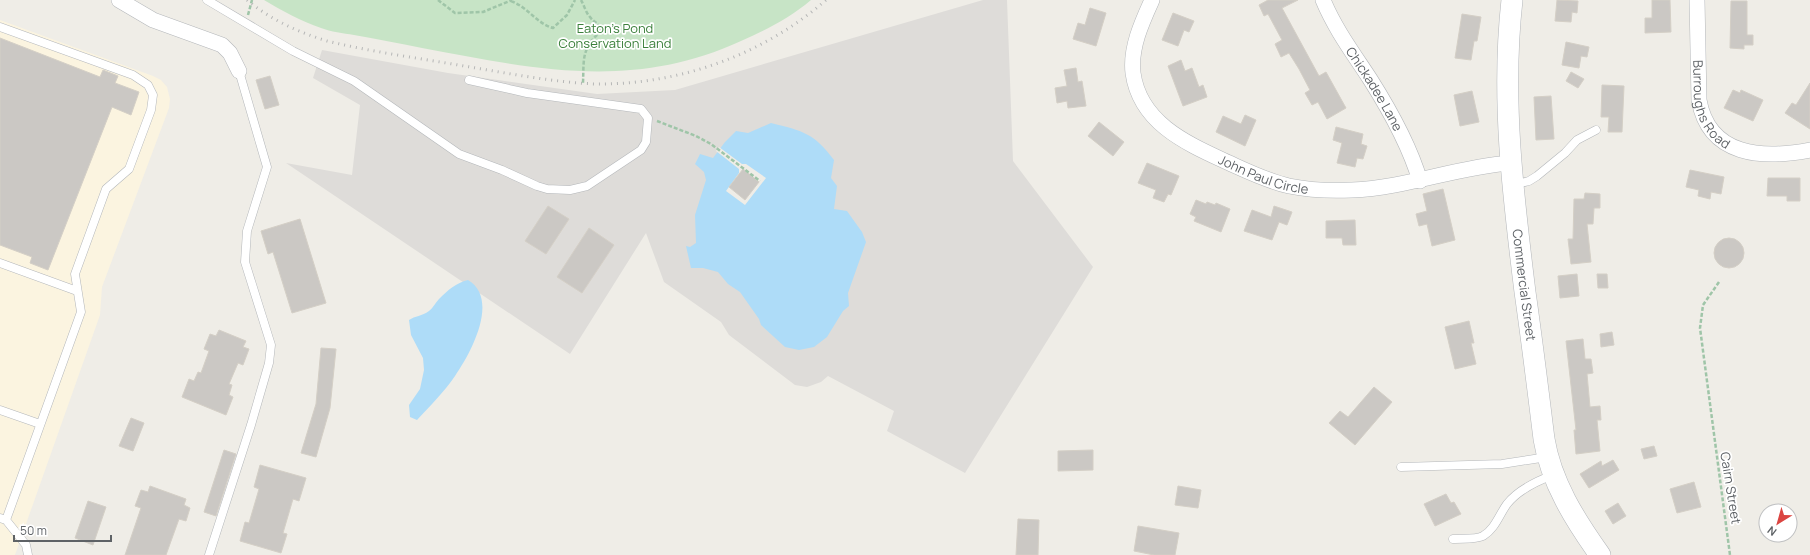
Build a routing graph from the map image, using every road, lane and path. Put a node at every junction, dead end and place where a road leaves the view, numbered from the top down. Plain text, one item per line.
1 (119, 0) edge
2 (207, 0) edge
3 (438, 0) edge
4 (575, 0) edge
5 (581, 0) edge
6 (1152, 0) edge
7 (1323, 0) edge
8 (1512, 0) edge
9 (1697, 0) edge
10 (511, 1) edge
11 (0, 27) edge
12 (239, 70) joint
13 (469, 80) dead end
14 (583, 83) dead end
15 (648, 118) junction
16 (1596, 130) dead end
17 (1810, 150) edge
18 (1510, 163) junction
19 (760, 181) dead end
20 (1420, 181) junction
21 (1512, 185) junction
22 (0, 263) edge
23 (1719, 282) dead end
24 (77, 291) junction
25 (0, 410) edge
26 (40, 424) junction
27 (1550, 466) junction
28 (1401, 467) dead end
29 (3, 519) edge
30 (1453, 539) dead end
31 (28, 555) edge
32 (209, 555) edge
33 (1600, 555) edge
34 (1730, 555) edge

1 - 12 street
2 - 15 lane
3 - 10 path
4 - 10 path
5 - 14 path
6 - 20 street, John Paul Circle
7 - 20 street, Chickadee Lane
8 - 18 main road, Commercial Street
9 - 17 street, Burroughs Road
11 - 24 lane
12 - 32 lane
13 - 15 lane
15 - 19 path
16 - 21 lane
18 - 20 street, John Paul Circle
18 - 21 main road, Commercial Street
21 - 27 main road, Commercial Street
22 - 24 lane
23 - 34 path, Cairn Street
24 - 26 lane
25 - 26 lane
26 - 29 lane
27 - 28 lane
27 - 30 lane
27 - 33 main road, Commercial Street
29 - 31 lane

